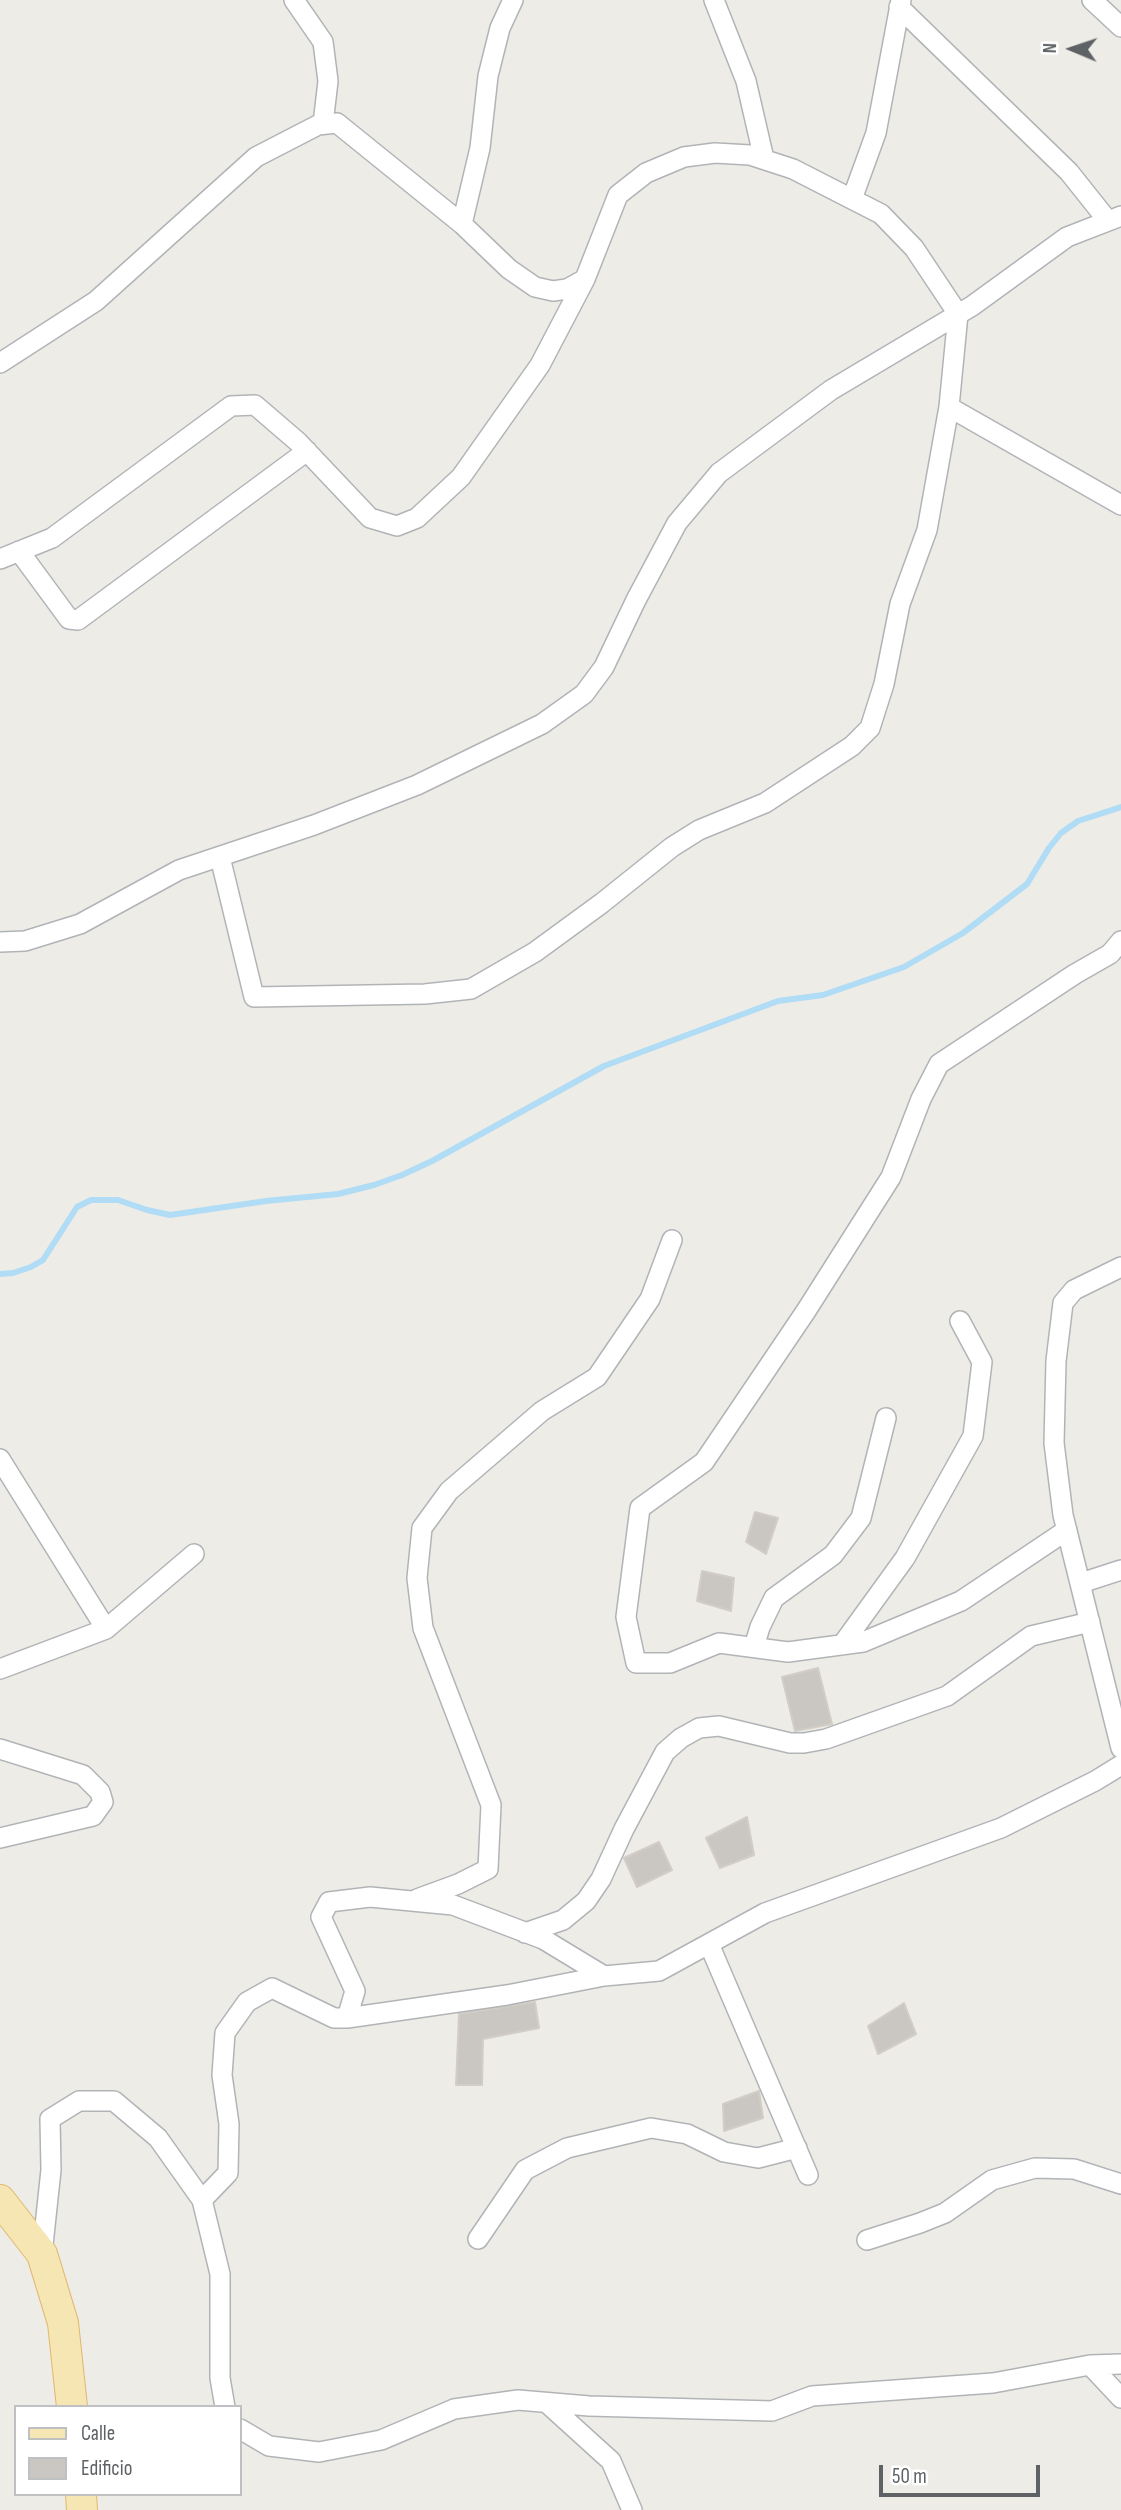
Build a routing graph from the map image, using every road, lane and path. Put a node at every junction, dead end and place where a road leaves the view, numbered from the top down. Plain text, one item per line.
1 (294, 0) edge
2 (513, 0) edge
3 (714, 0) edge
4 (1092, 0) edge
5 (900, 4) edge
6 (1121, 27) edge
7 (323, 124) junction
8 (764, 159) junction
9 (852, 199) junction
10 (1114, 219) edge
11 (463, 224) junction
12 (585, 279) junction
13 (958, 314) junction
14 (0, 363) edge
15 (949, 407) junction
16 (307, 451) junction
17 (1121, 505) edge
18 (19, 551) junction
19 (0, 559) edge
20 (220, 856) junction
21 (1121, 941) edge
22 (0, 942) edge
23 (672, 1240) dead end
24 (1121, 1267) edge
25 (960, 1321) dead end
26 (886, 1418) dead end
27 (0, 1459) edge
28 (1067, 1530) junction
29 (194, 1554) dead end
30 (1121, 1570) edge
31 (1081, 1583) junction
32 (1090, 1622) junction
33 (106, 1629) junction
34 (842, 1644) junction
35 (754, 1647) junction
36 (0, 1669) edge
37 (1121, 1748) edge
38 (0, 1749) edge
39 (1121, 1765) edge
40 (0, 1838) edge
41 (413, 1901) junction
42 (525, 1933) junction
43 (709, 1944) junction
44 (604, 1976) junction
45 (347, 2018) junction
46 (797, 2148) junction
47 (808, 2175) dead end
48 (1121, 2184) edge
49 (0, 2200) edge
50 (202, 2200) junction
51 (478, 2239) dead end
52 (867, 2240) dead end
53 (42, 2253) junction
54 (1121, 2364) edge
55 (1090, 2365) junction
56 (1121, 2398) edge
57 (547, 2403) junction
58 (72, 2405) edge
59 (225, 2405) edge
60 (242, 2430) edge
61 (632, 2510) edge

1 - 7 street
2 - 11 street
3 - 8 street
4 - 6 street
5 - 9 street
5 - 10 street
7 - 11 street
7 - 14 street
8 - 9 street
8 - 12 street
9 - 13 street
10 - 13 street
11 - 12 street
12 - 16 street
13 - 15 street
13 - 20 street
15 - 17 street
15 - 20 street
16 - 18 street
16 - 18 street
18 - 19 street
20 - 22 street
21 - 35 street
23 - 41 street
24 - 28 street
25 - 34 street
26 - 35 street
27 - 33 street
28 - 31 street
28 - 34 street
29 - 33 street
30 - 31 street
31 - 32 street
32 - 37 street
32 - 42 street
33 - 36 street
34 - 35 street
38 - 40 street
39 - 43 street
41 - 42 street
41 - 45 street
42 - 44 street
43 - 44 street
43 - 46 street
44 - 45 street
45 - 50 street
46 - 47 street
46 - 51 street
48 - 52 street
49 - 53 main road
50 - 53 street
50 - 59 street
53 - 58 main road
54 - 55 street
55 - 56 street
55 - 57 street
57 - 60 street
57 - 61 street

